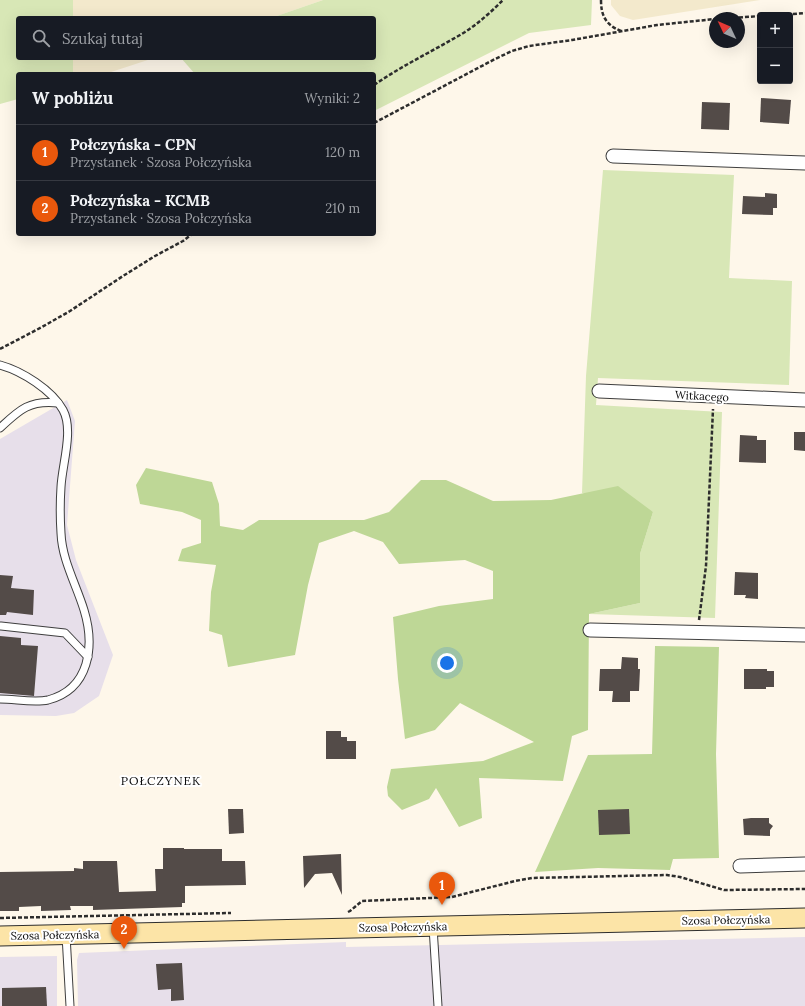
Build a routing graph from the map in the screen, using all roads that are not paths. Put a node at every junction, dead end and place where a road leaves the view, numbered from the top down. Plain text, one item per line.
1 (614, 156) dead end
2 (805, 163) edge
3 (0, 365) edge
4 (599, 392) dead end
5 (805, 400) edge
6 (58, 403) junction
7 (0, 428) edge
8 (1, 626) dead end
9 (590, 630) dead end
10 (805, 635) edge
11 (88, 657) junction
12 (0, 698) edge
13 (805, 864) edge
14 (740, 866) dead end
15 (805, 918) edge
16 (432, 927) junction
17 (66, 935) junction
18 (0, 936) edge
19 (70, 1006) edge
20 (438, 1006) edge

1 - 2 street
3 - 6 lane
4 - 5 street, Witkacego
6 - 7 lane
6 - 11 lane
8 - 11 lane
9 - 10 street
11 - 12 lane
13 - 14 street
15 - 16 main road, Szosa Połczyńska
16 - 17 main road, Szosa Połczyńska
16 - 20 lane
17 - 18 main road, Szosa Połczyńska
17 - 19 lane

